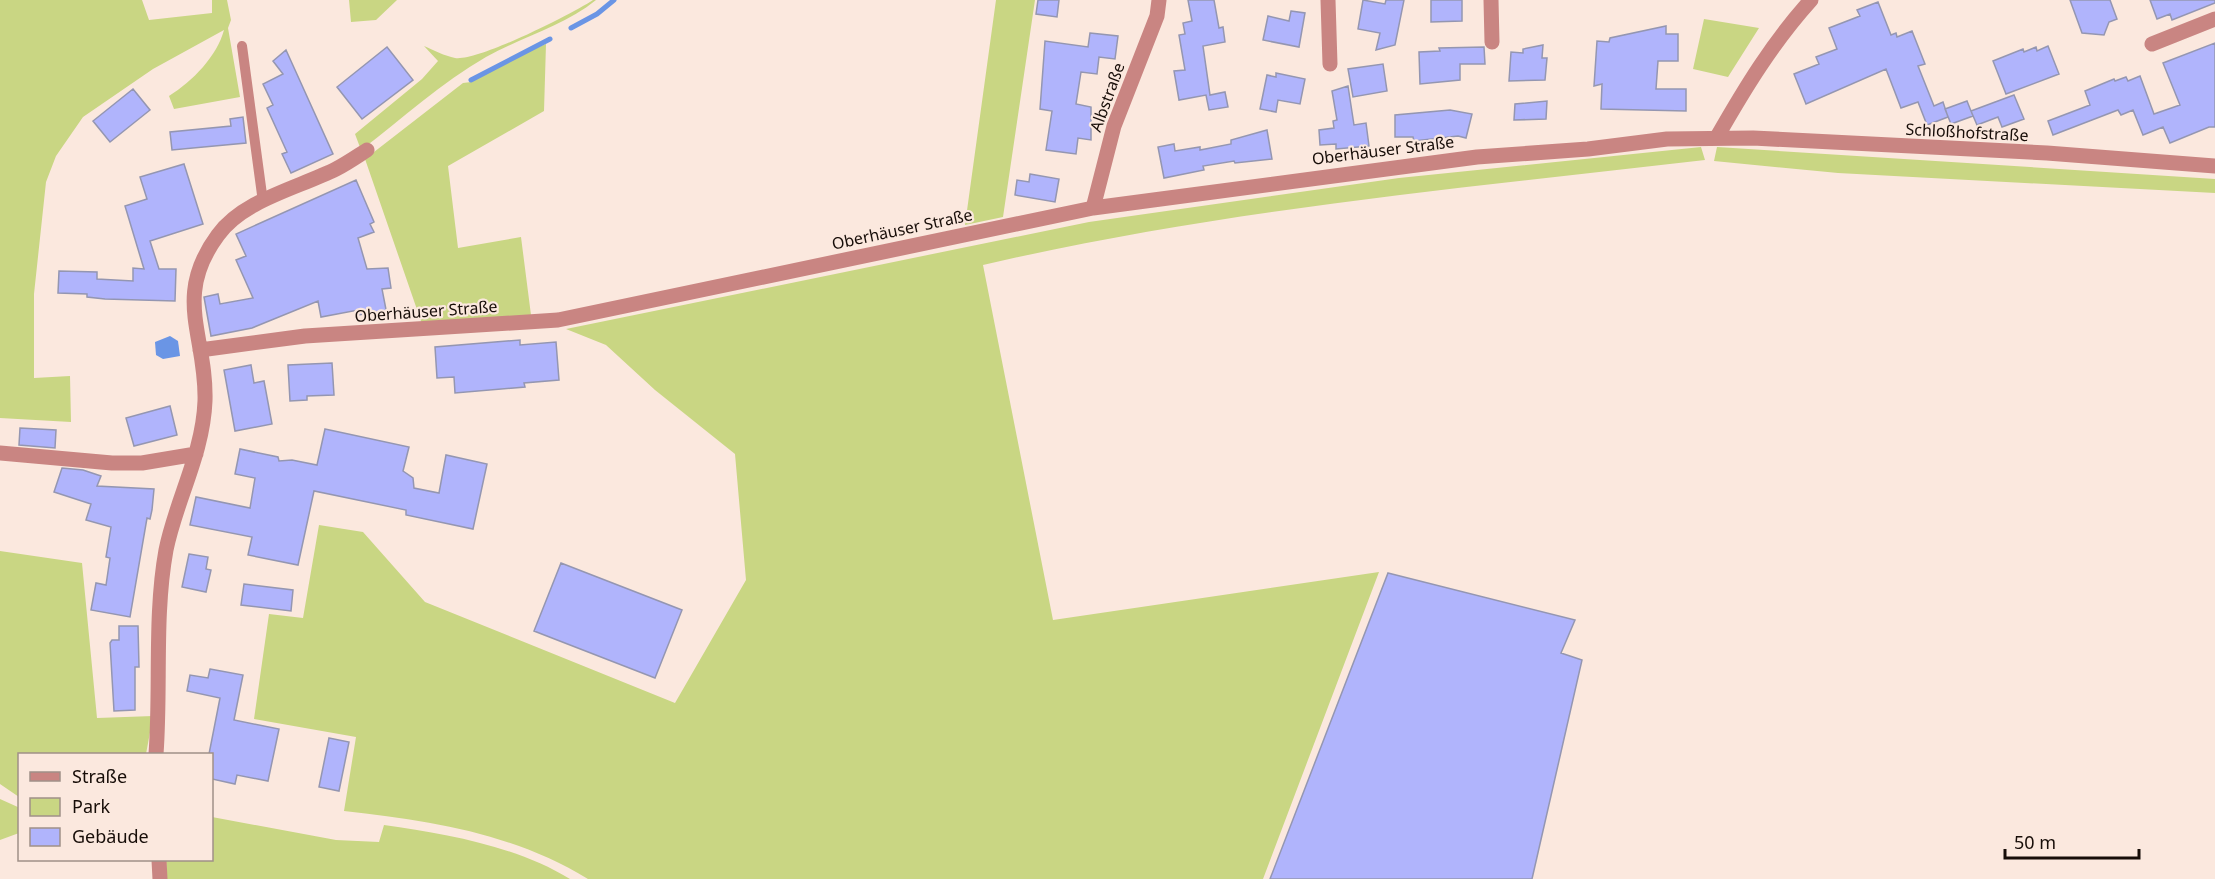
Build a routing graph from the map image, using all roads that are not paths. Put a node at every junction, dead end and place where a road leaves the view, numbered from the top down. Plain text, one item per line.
1 (1159, 0) edge
2 (1328, 0) edge
3 (1491, 0) edge
4 (1811, 0) edge
5 (2215, 19) edge
6 (1492, 42) dead end
7 (2152, 44) dead end
8 (242, 46) dead end
9 (1330, 64) dead end
10 (1717, 137) junction
11 (367, 150) dead end
12 (2215, 166) edge
13 (264, 202) junction
14 (1093, 208) junction
15 (200, 350) junction
16 (0, 453) edge
17 (196, 454) junction
18 (156, 753) edge
19 (159, 861) edge
20 (160, 879) edge

1 - 14 street, Albstraße
2 - 9 street
3 - 6 street
4 - 10 street
5 - 7 street
8 - 13 lane
10 - 12 street, Schloßhofstraße
10 - 14 street, Oberhäuser Straße
11 - 13 street
13 - 15 street
14 - 15 street, Oberhäuser Straße
15 - 17 street
16 - 17 street
17 - 18 street
19 - 20 street

